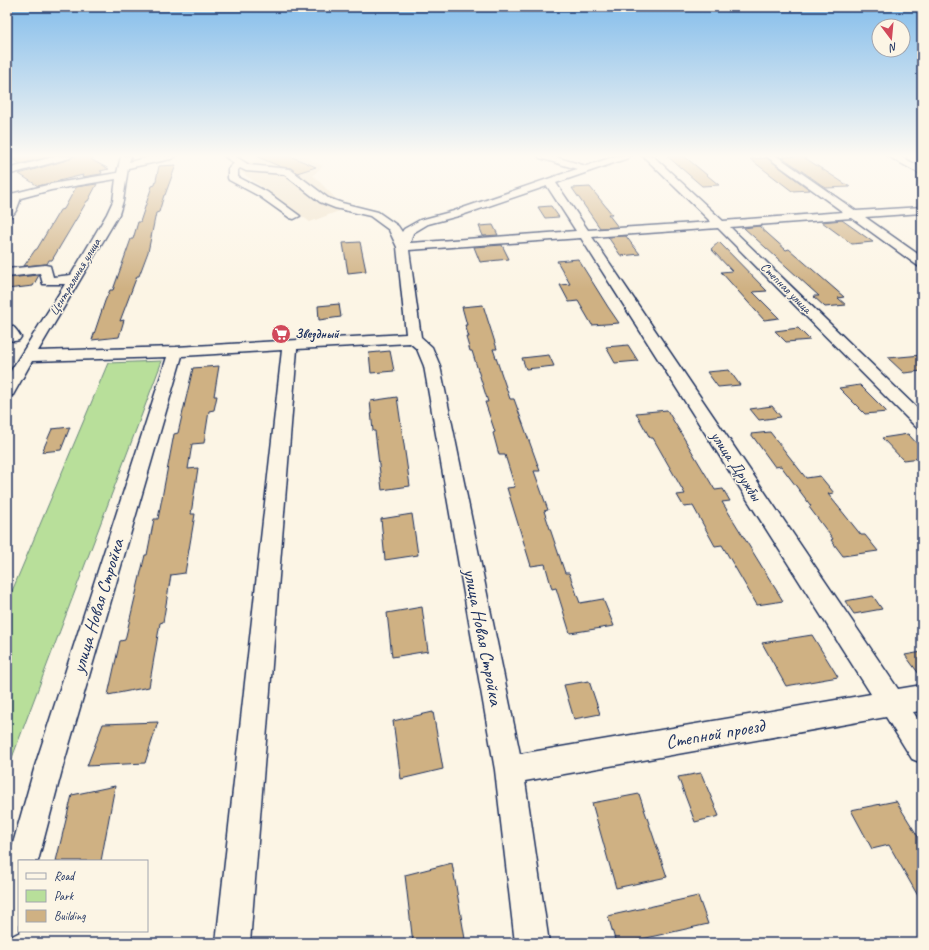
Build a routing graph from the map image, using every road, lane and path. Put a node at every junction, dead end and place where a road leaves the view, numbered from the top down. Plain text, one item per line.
1 (12, 200) edge
2 (118, 200) edge
3 (272, 200) edge
4 (325, 200) edge
5 (496, 200) edge
6 (562, 200) edge
7 (695, 200) edge
8 (834, 200) edge
9 (922, 210) edge
10 (854, 214) junction
11 (7, 215) edge
12 (294, 216) dead end
13 (720, 224) junction
14 (584, 234) junction
15 (403, 247) junction
16 (922, 263) edge
17 (7, 273) edge
18 (75, 279) junction
19 (414, 338) junction
20 (290, 346) junction
21 (176, 352) junction
22 (28, 356) junction
23 (7, 391) edge
24 (922, 422) edge
25 (922, 698) edge
26 (892, 703) junction
27 (922, 749) edge
28 (509, 770) junction
29 (23, 860) edge
30 (18, 881) edge
31 (7, 921) edge
32 (233, 943) edge
33 (532, 943) edge

1 - 11 street
2 - 18 street, Центральная улица
3 - 12 street
4 - 15 street
5 - 15 street
6 - 14 street, улица Дружбы
7 - 13 street, Степная улица
8 - 10 street
9 - 10 street
10 - 13 street
10 - 16 street
13 - 14 street
13 - 24 street, Степная улица
14 - 15 street
14 - 26 street, улица Дружбы
15 - 19 street
17 - 18 street
18 - 22 street, Центральная улица
19 - 20 street
19 - 28 street, улица Новая Стройка
20 - 21 street
20 - 32 street
21 - 22 street
21 - 29 street, улица Новая Стройка
22 - 23 street, Центральная улица
25 - 26 street, Степной проезд
26 - 27 street, улица Дружбы
26 - 28 street, Степной проезд
28 - 33 street, улица Новая Стройка
30 - 31 street

